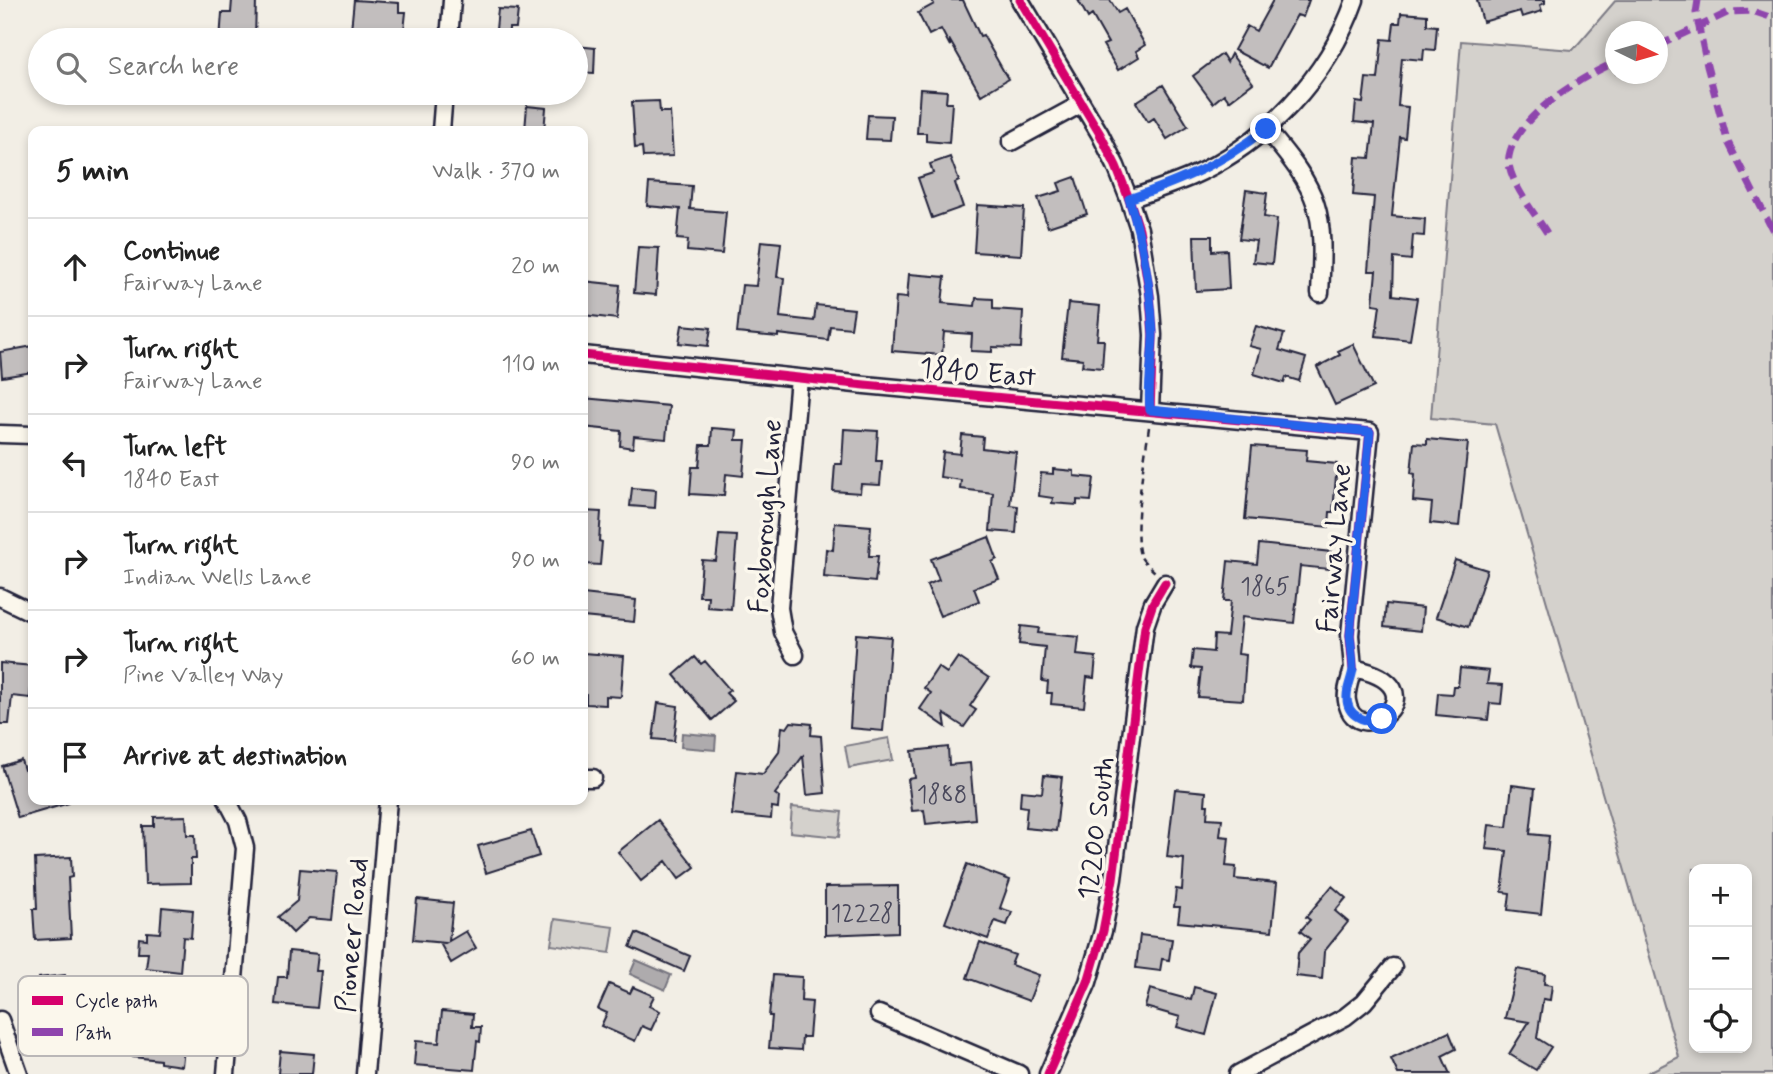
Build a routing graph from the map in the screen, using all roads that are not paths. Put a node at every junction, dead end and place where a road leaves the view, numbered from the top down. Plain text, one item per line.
1 (452, 0) edge
2 (1020, 0) edge
3 (1356, 0) edge
4 (450, 28) edge
5 (1082, 104) junction
6 (443, 105) edge
7 (441, 126) edge
8 (1266, 129) junction
9 (1011, 142) dead end
10 (1129, 199) junction
11 (1320, 293) dead end
12 (588, 356) edge
13 (799, 378) junction
14 (1150, 410) junction
15 (1370, 432) joint
16 (0, 434) edge
17 (28, 435) edge
18 (1165, 583) road end
19 (0, 597) edge
20 (28, 611) edge
21 (795, 654) dead end
22 (1353, 668) dead end
23 (230, 805) edge
24 (388, 805) edge
25 (1392, 967) dead end
26 (234, 976) edge
27 (879, 1014) dead end
28 (0, 1020) edge
29 (228, 1056) edge
30 (11, 1071) edge
31 (226, 1074) edge
32 (365, 1074) edge
33 (1019, 1074) edge
34 (1048, 1074) edge
35 (1238, 1074) edge

1 - 4 street
2 - 5 street
3 - 8 street
5 - 9 street
5 - 10 street
6 - 7 street
8 - 10 street
8 - 11 street
10 - 14 street
12 - 13 street, 1840 East
13 - 14 street, 1840 East
13 - 21 street, Foxborough Lane
14 - 15 street, 1840 East
15 - 22 street, Fairway Lane
16 - 17 street
18 - 34 street, 12200 South
19 - 20 street
23 - 26 street
24 - 32 street, Pioneer Road
25 - 35 street
27 - 33 street
28 - 30 street
29 - 31 street

